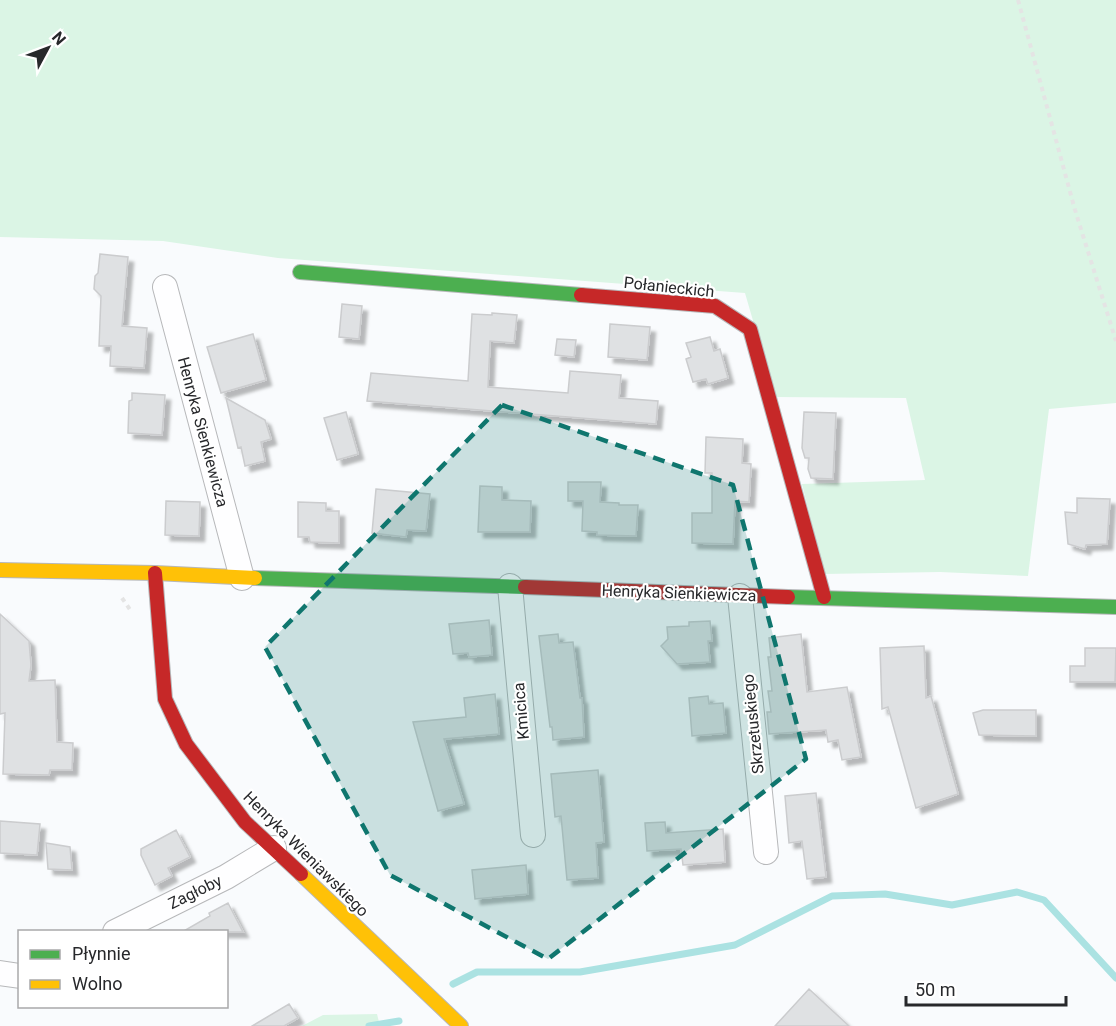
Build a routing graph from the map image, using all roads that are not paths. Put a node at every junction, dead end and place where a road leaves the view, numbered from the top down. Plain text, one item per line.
1 (300, 272) dead end
2 (165, 287) dead end
3 (0, 570) edge
4 (155, 573) junction
5 (242, 578) junction
6 (510, 586) junction
7 (740, 596) junction
8 (824, 597) junction
9 (1116, 607) edge
10 (533, 835) dead end
11 (274, 849) junction
12 (766, 852) dead end
13 (119, 930) edge
14 (0, 973) edge
15 (18, 976) edge
16 (461, 1026) edge

1 - 8 street, Połanieckich
2 - 5 street, Henryka Sienkiewicza
3 - 4 street, Henryka Sienkiewicza
4 - 5 street, Henryka Sienkiewicza
4 - 11 street, Henryka Wieniawskiego
5 - 6 street, Henryka Sienkiewicza
6 - 7 street, Henryka Sienkiewicza
6 - 10 street, Kmicica
7 - 8 street, Henryka Sienkiewicza
7 - 12 street, Skrzetuskiego
8 - 9 street, Henryka Sienkiewicza
11 - 13 street, Zagłoby
11 - 16 street, Henryka Wieniawskiego
14 - 15 street

